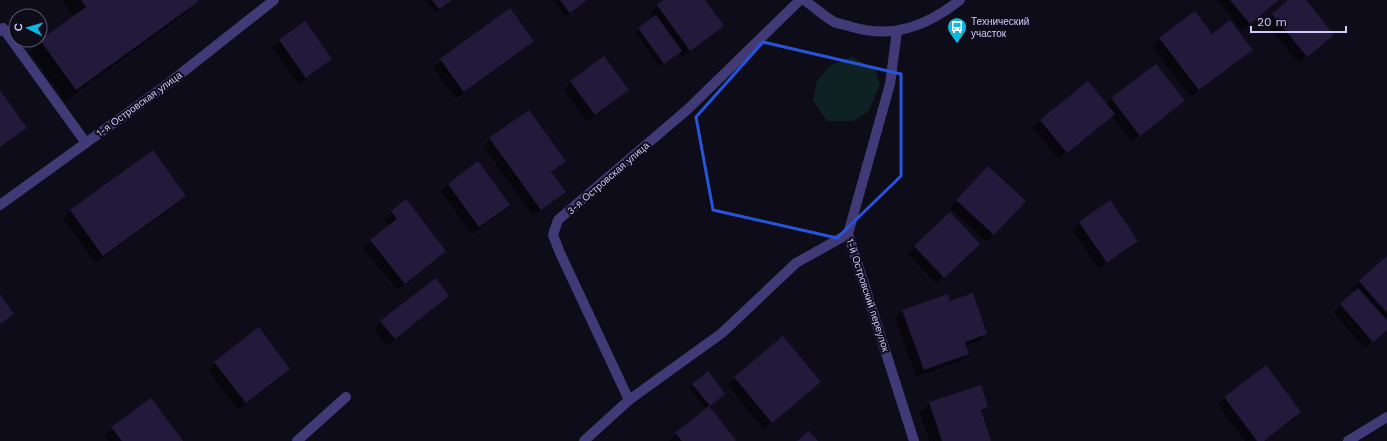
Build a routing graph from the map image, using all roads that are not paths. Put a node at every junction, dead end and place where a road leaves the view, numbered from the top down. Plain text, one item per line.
1 (274, 0) edge
2 (800, 0) edge
3 (804, 0) edge
4 (960, 0) edge
5 (1, 28) edge
6 (897, 31) junction
7 (86, 143) junction
8 (0, 205) edge
9 (848, 234) junction
10 (346, 397) dead end
11 (630, 400) junction
12 (1387, 417) edge
13 (297, 441) edge
14 (584, 441) edge
15 (914, 441) edge
16 (1348, 441) edge

1 - 7 street, 1-я Островская улица
2 - 11 street, 3-я Островская улица
3 - 6 street
4 - 6 street
5 - 7 street
6 - 9 street, 1-й Островский переулок
7 - 8 street, 1-я Островская улица
9 - 11 street
9 - 15 street, 1-й Островский переулок
10 - 13 street
11 - 14 street
12 - 16 street

